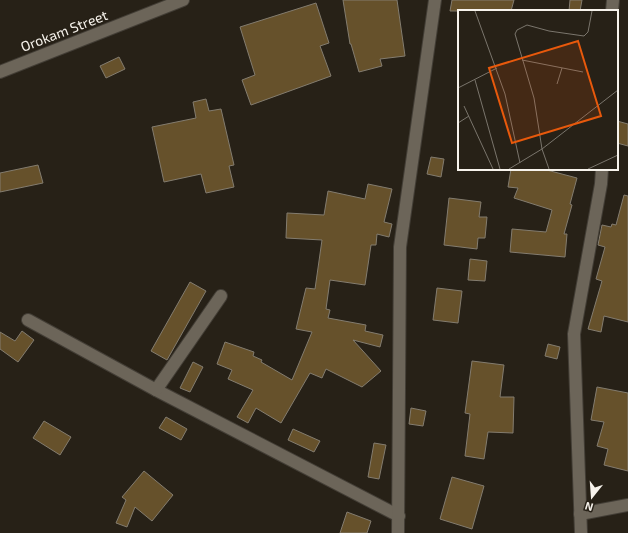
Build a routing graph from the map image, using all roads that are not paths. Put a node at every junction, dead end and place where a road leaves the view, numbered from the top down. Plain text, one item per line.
1 (183, 0) edge
2 (436, 0) edge
3 (613, 0) edge
4 (612, 10) edge
5 (0, 72) edge
6 (602, 170) edge
7 (221, 296) dead end
8 (28, 320) dead end
9 (156, 390) junction
10 (628, 505) edge
11 (580, 514) junction
12 (399, 516) junction
13 (398, 533) edge
14 (582, 533) edge

1 - 5 street, Orokam Street
2 - 12 street
3 - 4 street
6 - 11 street
7 - 9 street
8 - 9 street
9 - 12 street
10 - 11 street
11 - 14 street
12 - 13 street

